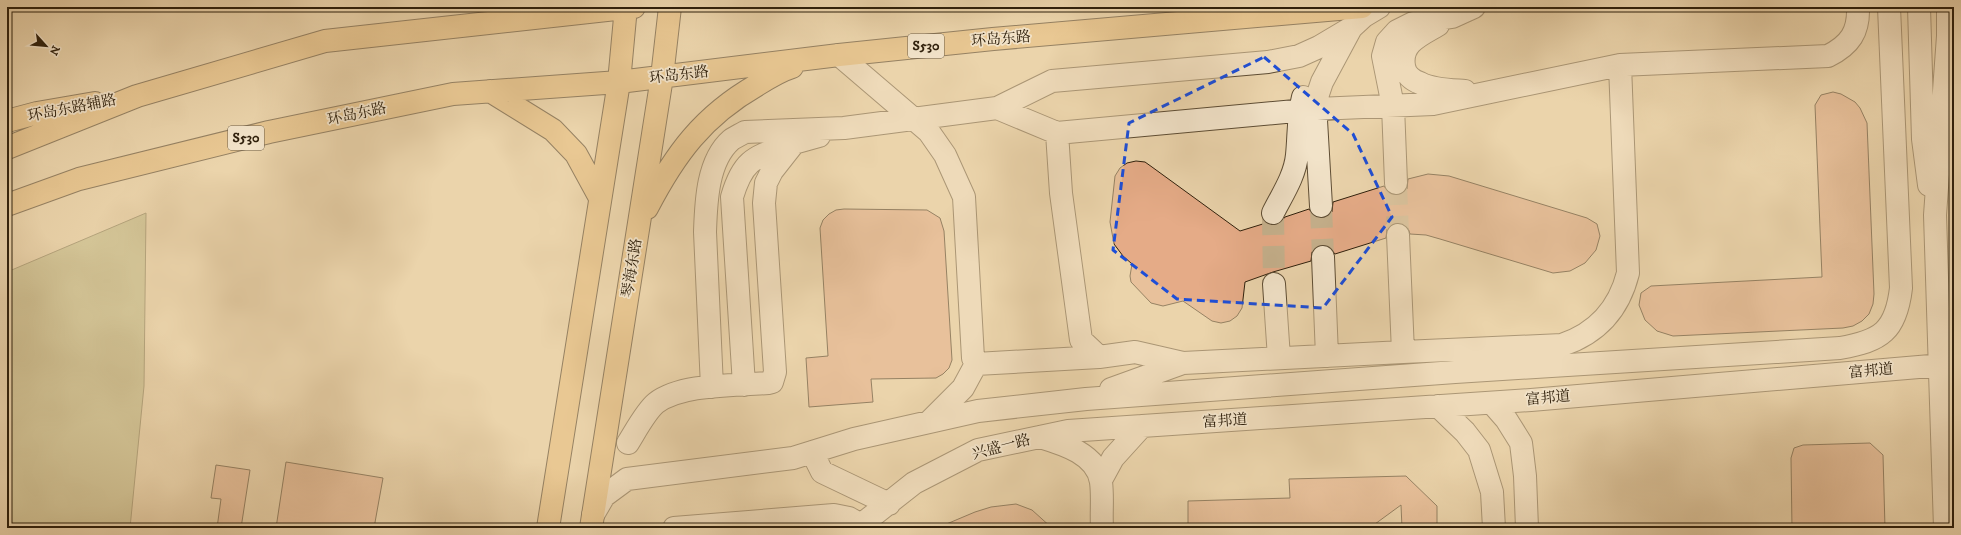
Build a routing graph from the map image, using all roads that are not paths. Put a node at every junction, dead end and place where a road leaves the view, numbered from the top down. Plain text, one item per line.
1 (629, 7) edge
2 (670, 7) edge
3 (1362, 7) edge
4 (1379, 7) edge
5 (1474, 7) edge
6 (1858, 7) edge
7 (1889, 7) edge
8 (1920, 7) edge
9 (1948, 7) edge
10 (525, 13) edge
11 (1452, 17) junction
12 (1351, 28) junction
13 (839, 55) junction
14 (1620, 65) junction
15 (662, 77) junction
16 (619, 82) junction
17 (490, 91) junction
18 (1480, 93) junction
19 (138, 96) junction
20 (1393, 106) junction
21 (997, 108) junction
22 (1308, 110) junction
23 (912, 119) junction
24 (7, 122) edge
25 (844, 128) junction
26 (1057, 133) junction
27 (794, 143) junction
28 (7, 148) edge
29 (1396, 183) tunnel mouth
30 (600, 198) junction
31 (7, 206) edge
32 (1320, 206) tunnel mouth
33 (1273, 213) tunnel mouth
34 (1935, 215) junction
35 (638, 225) junction
36 (1398, 235) tunnel mouth
37 (1323, 258) tunnel mouth
38 (1274, 284) tunnel mouth
39 (1403, 352) junction
40 (1327, 356) junction
41 (1099, 357) junction
42 (1279, 358) junction
43 (1183, 363) junction
44 (976, 364) junction
45 (1947, 365) edge
46 (744, 385) junction
47 (712, 387) junction
48 (1086, 399) junction
49 (1492, 403) junction
50 (1438, 406) junction
51 (930, 421) junction
52 (1142, 426) junction
53 (1040, 437) junction
54 (628, 443) dead end
55 (812, 452) junction
56 (1101, 480) junction
57 (890, 504) junction
58 (592, 522) edge
59 (859, 526) edge
60 (548, 528) edge
61 (674, 528) edge
62 (1102, 528) edge
63 (1494, 528) edge
64 (1527, 528) edge
65 (1945, 528) edge

1 - 10 main road
1 - 16 main road
2 - 15 main road, 琴海东路
3 - 13 main road, 环岛东路 / S530
4 - 12 street
5 - 11 street
6 - 14 street
7 - 48 street
8 - 34 street
9 - 34 street
10 - 19 main road
11 - 18 street
11 - 20 street
12 - 21 street
12 - 22 street
13 - 15 main road, 环岛东路 / S530
13 - 23 street
13 - 35 main road
14 - 18 street
14 - 39 street
15 - 16 main road, 环岛东路 / S530
15 - 35 main road, 琴海东路
16 - 17 main road, 环岛东路 / S530
16 - 30 main road
17 - 30 main road
17 - 31 main road, 环岛东路 / S530
18 - 20 street
19 - 24 main road, 环岛东路辅路
19 - 28 main road
20 - 22 street
20 - 29 street
21 - 23 street
21 - 26 street
22 - 26 street
22 - 32 street
22 - 33 street
23 - 25 street
23 - 44 street
25 - 27 street
25 - 47 street
26 - 41 street
27 - 46 street
27 - 46 street
30 - 60 main road
34 - 45 street
35 - 58 main road, 琴海东路
36 - 39 street
37 - 40 street
38 - 42 street
39 - 40 street
40 - 42 street
41 - 43 street
41 - 44 street
42 - 43 street
43 - 48 street
44 - 51 street
45 - 49 street, 富邦道
45 - 65 street
46 - 47 street
47 - 54 street
48 - 51 street
49 - 50 street, 富邦道
49 - 64 street
50 - 52 street, 富邦道
50 - 63 street
51 - 55 street
52 - 53 street, 兴盛一路
52 - 56 street
53 - 56 street
53 - 57 street, 兴盛一路
55 - 57 street
55 - 58 street
56 - 62 street
57 - 59 street, 兴盛一路
59 - 61 street

